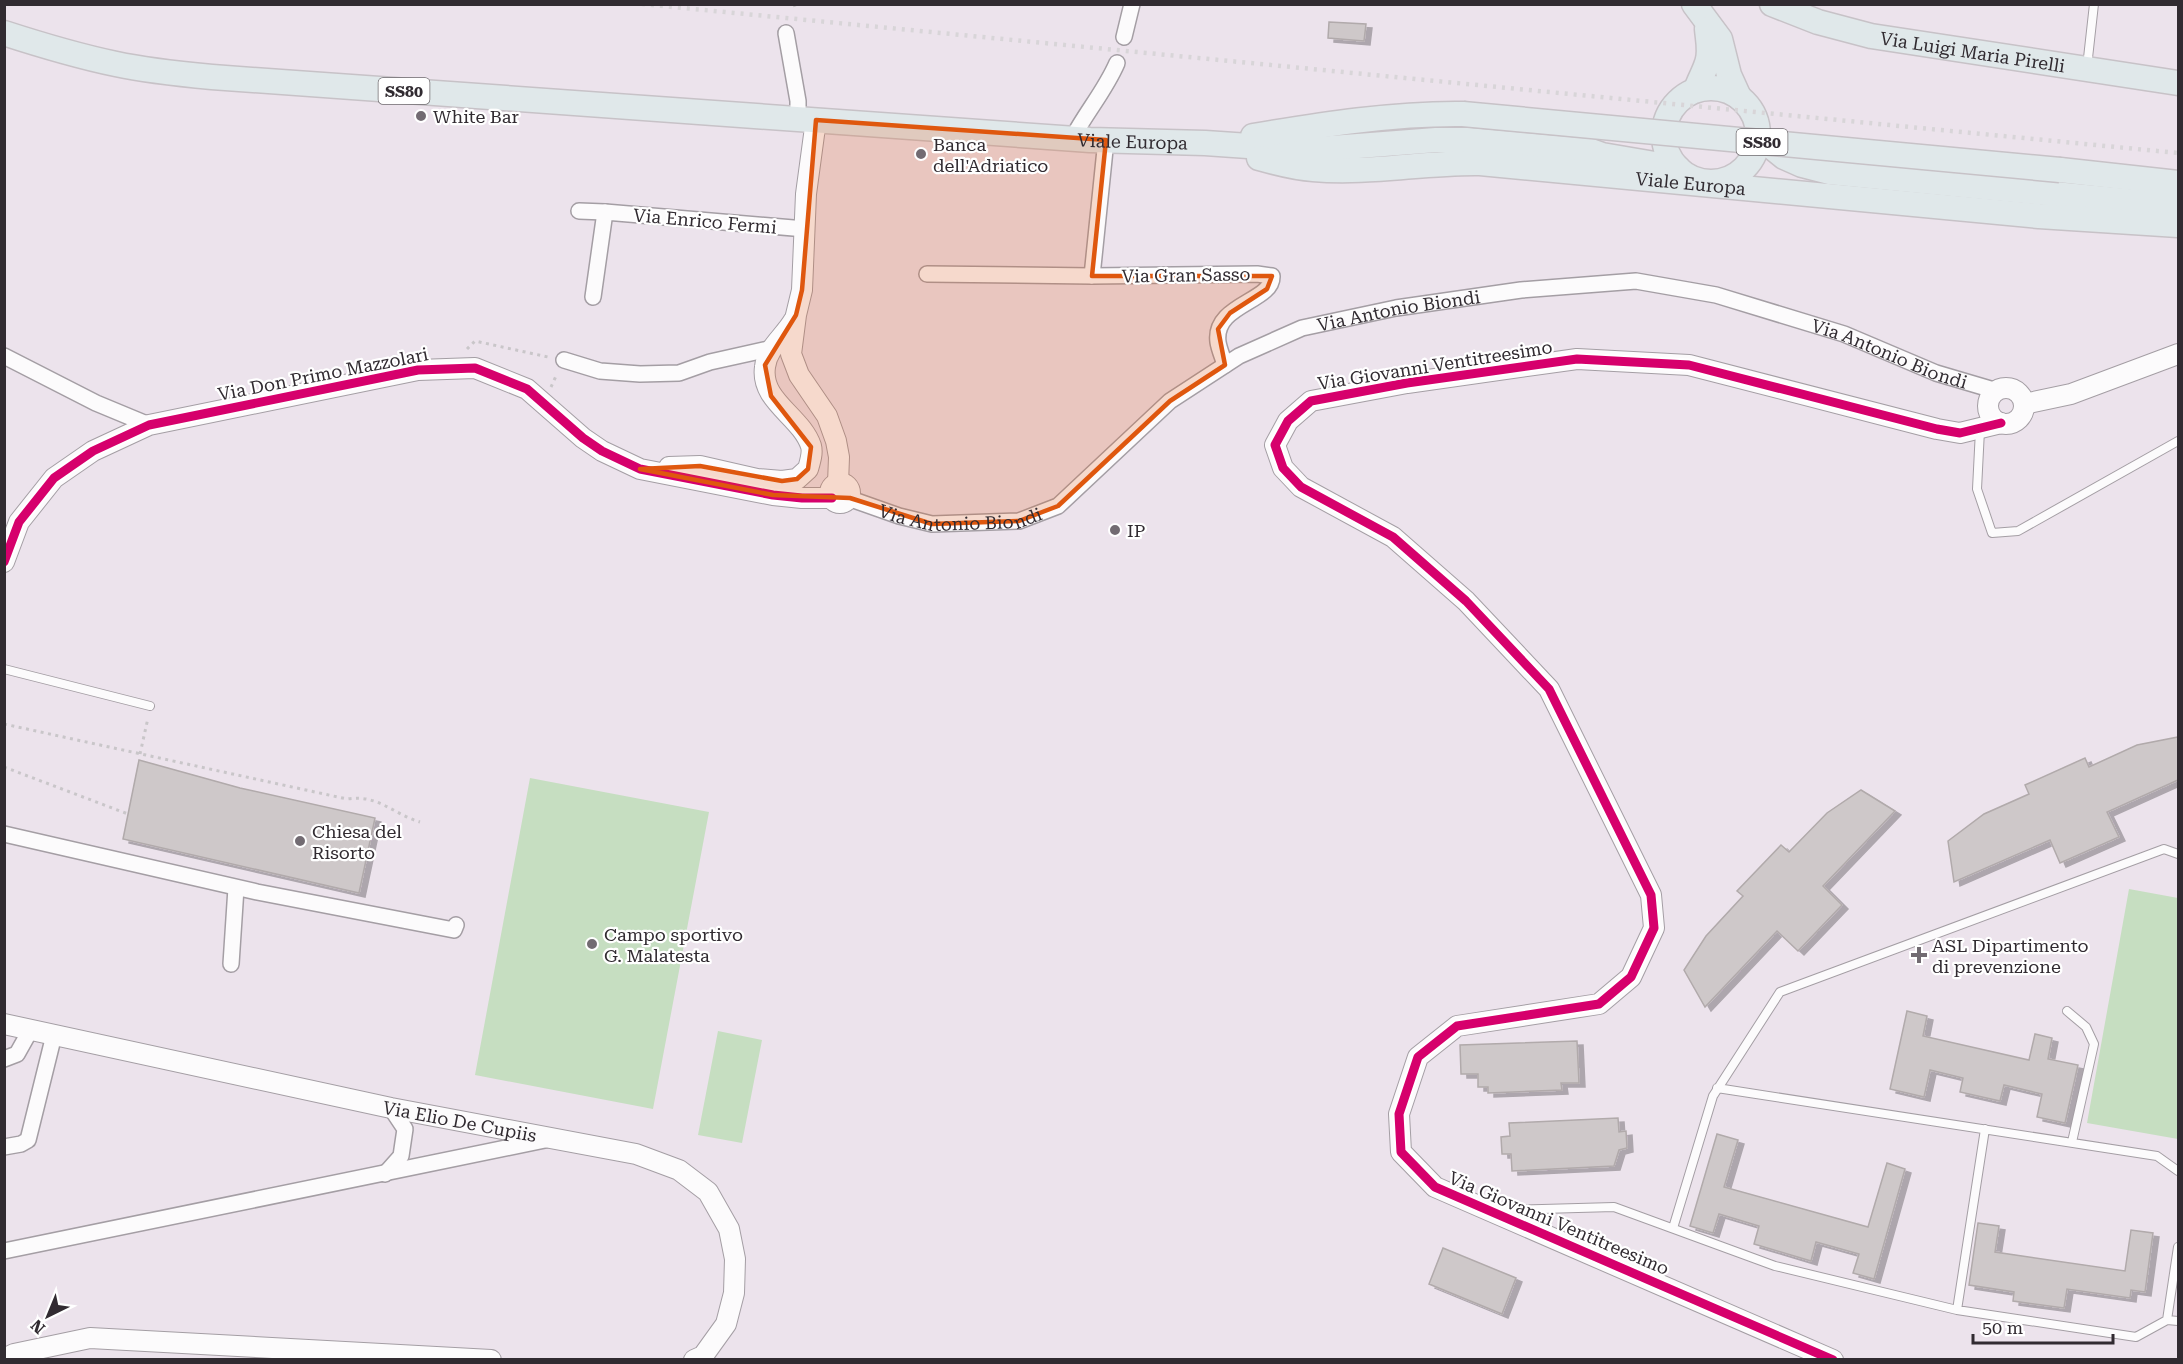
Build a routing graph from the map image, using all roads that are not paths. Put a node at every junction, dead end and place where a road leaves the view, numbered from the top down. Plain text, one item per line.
1 (1132, 4) edge
2 (1772, 4) edge
3 (2094, 4) edge
4 (1700, 14) edge
5 (4, 33) edge
6 (786, 33) dead end
7 (1124, 38) dead end
8 (1117, 63) dead end
9 (2087, 68) junction
10 (2178, 83) edge
11 (1696, 90) junction
12 (1739, 97) junction
13 (807, 120) junction
14 (1666, 121) junction
15 (1758, 136) junction
16 (1072, 139) junction
17 (1106, 140) junction
18 (1205, 143) junction
19 (1591, 151) junction
20 (1678, 168) junction
21 (1828, 172) junction
22 (1736, 174) junction
23 (2178, 183) edge
24 (2178, 206) edge
25 (579, 210) dead end
26 (605, 212) junction
27 (2178, 225) edge
28 (805, 229) junction
29 (927, 274) dead end
30 (1092, 276) junction
31 (593, 297) dead end
32 (796, 315) junction
33 (772, 348) junction
34 (2178, 354) edge
35 (4, 356) edge
36 (564, 360) road end
37 (1225, 365) junction
38 (1997, 391) junction
39 (2024, 404) junction
40 (2001, 423) junction
41 (149, 425) junction
42 (1980, 429) junction
43 (2178, 441) edge
44 (640, 469) junction
45 (839, 493) junction
46 (4, 562) edge
47 (4, 669) edge
48 (150, 706) road end
49 (4, 834) edge
50 (2178, 854) edge
51 (236, 888) junction
52 (456, 925) dead end
53 (231, 964) dead end
54 (2067, 1011) dead end
55 (15, 1025) edge
56 (54, 1035) junction
57 (4, 1059) edge
58 (1717, 1088) junction
59 (391, 1108) junction
60 (1985, 1129) junction
61 (551, 1138) junction
62 (2072, 1142) junction
63 (4, 1147) edge
64 (2178, 1171) edge
65 (385, 1174) junction
66 (1488, 1210) junction
67 (1673, 1228) junction
68 (2178, 1247) edge
69 (4, 1251) edge
70 (1957, 1310) junction
71 (2168, 1320) junction
72 (2178, 1321) edge
73 (4, 1359) edge
74 (491, 1359) edge
75 (694, 1359) edge
76 (1833, 1359) edge

1 - 7 street
2 - 9 main road, Via Luigi Maria Pirelli
3 - 9 lane
4 - 11 main road
4 - 12 main road
5 - 13 main road, SS80
6 - 13 street
8 - 16 street
9 - 10 main road, Via Luigi Maria Pirelli
11 - 12 main road
11 - 14 main road, SS80
12 - 15 main road, SS80
13 - 16 main road, Viale Europa / SS80
13 - 28 street, Via Don Primo Mazzolari
14 - 19 main road, Viale Europa / SS80
14 - 20 main road
15 - 21 main road, Viale Europa / SS80
15 - 22 main road, SS80
16 - 17 main road, Viale Europa / SS80
17 - 18 main road, Viale Europa / SS80
17 - 30 street
18 - 19 main road, Viale Europa / SS80
18 - 23 main road, Viale Europa / SS80, bridge
18 - 27 main road, Viale Europa / SS80
19 - 20 main road, Viale Europa / SS80
20 - 22 main road, SS80
21 - 22 main road, Viale Europa / SS80
21 - 24 main road, Viale Europa / SS80
25 - 26 street, Via Enrico Fermi
26 - 28 street, Via Enrico Fermi
26 - 31 street
28 - 32 street, Via Don Primo Mazzolari
29 - 30 street, Via Gran Sasso
30 - 37 street, Via Gran Sasso
32 - 33 street, Via Don Primo Mazzolari
32 - 45 street, Via Don Primo Mazzolari
33 - 36 street
33 - 44 street, Via Don Primo Mazzolari
34 - 39 street
35 - 41 street
37 - 38 street, Via Antonio Biondi
37 - 45 street, Via Antonio Biondi
38 - 39 street
38 - 40 street
39 - 40 street
40 - 42 street, Via Giovanni Ventitreesimo
41 - 44 street, Via Don Primo Mazzolari
41 - 46 street
42 - 43 lane
42 - 66 street, Via Giovanni Ventitreesimo
44 - 45 street, Via Don Primo Mazzolari
47 - 48 lane
49 - 51 street
50 - 58 lane
51 - 52 street
51 - 53 street
54 - 62 lane
55 - 56 street, Via Elio De Cupiis
55 - 57 street
56 - 59 street, Via Elio De Cupiis
56 - 63 street
58 - 60 lane
58 - 67 lane
59 - 61 street, Via Elio De Cupiis
59 - 65 street
60 - 62 lane
60 - 70 lane
61 - 65 street
61 - 75 street, Via Elio De Cupiis
62 - 64 lane
65 - 69 street
66 - 67 lane
66 - 76 street, Via Giovanni Ventitreesimo
67 - 70 lane
68 - 71 lane
70 - 71 lane
71 - 72 lane
73 - 74 street

